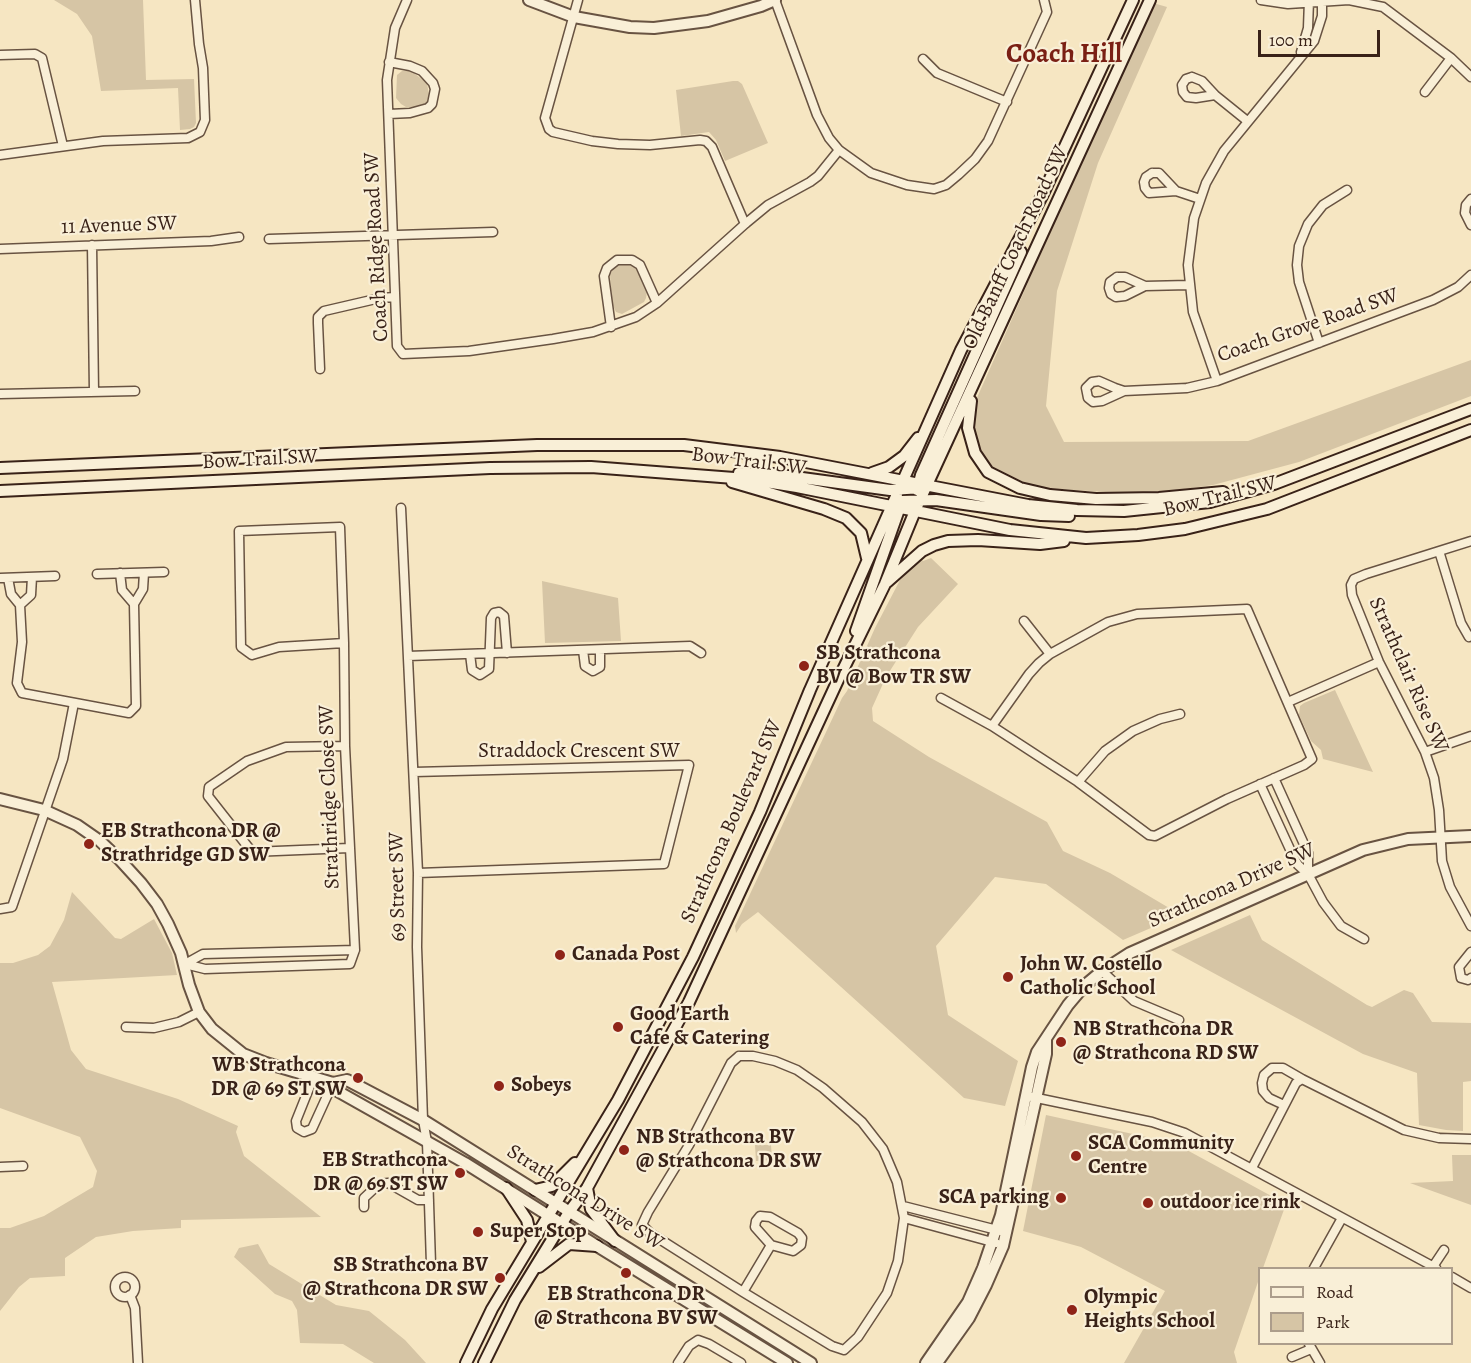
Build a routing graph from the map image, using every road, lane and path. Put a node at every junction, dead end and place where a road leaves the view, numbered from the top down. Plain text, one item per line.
1 (195, 0) edge
2 (407, 0) edge
3 (529, 0) edge
4 (578, 0) edge
5 (775, 0) edge
6 (1044, 0) edge
7 (1133, 0) edge
8 (1150, 0) edge
9 (1261, 0) edge
10 (1309, 1) edge
11 (1322, 1) edge
12 (574, 17) junction
13 (0, 55) edge
14 (1298, 58) junction
15 (1451, 58) junction
16 (923, 59) dead end
17 (389, 62) junction
18 (1471, 77) edge
19 (1425, 92) dead end
20 (1215, 94) dead end
21 (1007, 102) junction
22 (389, 114) junction
23 (1246, 120) junction
24 (63, 146) junction
25 (839, 150) junction
26 (0, 155) edge
27 (1176, 190) dead end
28 (1347, 190) dead end
29 (1042, 195) junction
30 (1471, 199) edge
31 (1200, 200) junction
32 (744, 224) junction
33 (1471, 225) edge
34 (493, 232) dead end
35 (394, 236) junction
36 (239, 237) dead end
37 (269, 239) dead end
38 (92, 246) junction
39 (0, 249) edge
40 (1471, 275) edge
41 (1189, 285) junction
42 (1144, 286) dead end
43 (395, 297) junction
44 (657, 303) junction
45 (611, 327) junction
46 (1319, 343) junction
47 (320, 369) dead end
48 (1217, 381) junction
49 (975, 384) junction
50 (135, 391) dead end
51 (1124, 391) dead end
52 (94, 392) junction
53 (0, 394) edge
54 (1471, 409) edge
55 (926, 429) junction
56 (1471, 430) edge
57 (0, 468) edge
58 (866, 474) junction
59 (709, 475) junction
60 (1274, 484) junction
61 (0, 491) edge
62 (907, 493) junction
63 (917, 504) junction
64 (401, 508) dead end
65 (1124, 511) junction
66 (1086, 538) junction
67 (1471, 541) edge
68 (1439, 552) junction
69 (867, 560) junction
70 (165, 572) dead end
71 (120, 573) junction
72 (144, 573) junction
73 (97, 574) dead end
74 (55, 576) dead end
75 (32, 577) junction
76 (4, 578) edge
77 (885, 584) junction
78 (134, 604) junction
79 (21, 606) junction
80 (1024, 621) dead end
81 (1471, 636) edge
82 (344, 643) junction
83 (600, 650) junction
84 (583, 651) junction
85 (507, 653) junction
86 (701, 653) dead end
87 (470, 654) junction
88 (489, 654) junction
89 (1050, 654) junction
90 (408, 656) junction
91 (1379, 662) junction
92 (838, 680) junction
93 (941, 698) dead end
94 (1288, 702) junction
95 (74, 704) junction
96 (1180, 714) dead end
97 (993, 726) junction
98 (1471, 736) edge
99 (345, 746) junction
100 (1425, 752) junction
101 (414, 772) junction
102 (1274, 778) junction
103 (1078, 782) junction
104 (1260, 784) junction
105 (0, 798) edge
106 (44, 810) junction
107 (1471, 836) edge
108 (1440, 837) junction
109 (349, 848) junction
110 (418, 873) junction
111 (1308, 874) junction
112 (0, 909) edge
113 (1471, 926) edge
114 (1364, 939) dead end
115 (355, 950) junction
116 (1471, 952) edge
117 (185, 964) junction
118 (1101, 971) junction
119 (1471, 978) edge
120 (199, 1012) junction
121 (1179, 1020) dead end
122 (126, 1027) dead end
123 (314, 1076) junction
124 (1302, 1079) junction
125 (333, 1083) junction
126 (1031, 1097) junction
127 (1284, 1105) junction
128 (423, 1120) junction
129 (1471, 1139) edge
130 (427, 1142) junction
131 (591, 1145) junction
132 (23, 1166) dead end
133 (0, 1167) edge
134 (1252, 1168) junction
135 (506, 1188) junction
136 (587, 1188) junction
137 (535, 1190) junction
138 (429, 1200) junction
139 (556, 1204) junction
140 (364, 1206) dead end
141 (903, 1206) junction
142 (569, 1212) junction
143 (549, 1215) junction
144 (904, 1218) junction
145 (1342, 1218) junction
146 (562, 1224) junction
147 (1001, 1231) junction
148 (615, 1240) junction
149 (532, 1242) junction
150 (998, 1244) junction
151 (771, 1245) junction
152 (597, 1246) junction
153 (1443, 1250) dead end
154 (431, 1264) dead end
155 (1315, 1267) edge
156 (1432, 1267) edge
157 (1434, 1267) edge
158 (531, 1272) junction
159 (1453, 1278) edge
160 (1471, 1288) edge
161 (743, 1292) junction
162 (130, 1295) dead end
163 (1310, 1346) edge
164 (1292, 1357) dead end
165 (138, 1363) edge
166 (466, 1363) edge
167 (484, 1363) edge
168 (678, 1363) edge
169 (741, 1363) edge
170 (787, 1363) edge
171 (811, 1363) edge
172 (926, 1363) edge
173 (937, 1363) edge
174 (1320, 1363) edge

1 - 24 street
2 - 17 street, Coach Ridge Road SW
3 - 12 main road
4 - 12 street
5 - 12 main road
5 - 25 street
6 - 21 street
7 - 29 main road, Old Banff Coach Road SW
8 - 49 main road, Old Banff Coach Road SW
9 - 10 street
10 - 11 street
10 - 14 street, Coach Grove Road SW
11 - 14 street, Coach Grove Road SW
11 - 15 street
12 - 32 street
13 - 24 street
14 - 23 street, Coach Grove Road SW
15 - 18 street
15 - 19 street
16 - 21 street
17 - 22 street, Coach Ridge Road SW
17 - 22 street
20 - 23 street
21 - 25 street
22 - 35 street, Coach Ridge Road SW
23 - 31 street, Coach Grove Road SW
24 - 26 street
25 - 32 street, Coach Ridge Road SW
27 - 31 street
28 - 46 street
29 - 55 main road, Old Banff Coach Road SW
29 - 62 main road
30 - 33 street
31 - 41 street, Coach Grove Road SW
32 - 44 street, Coach Ridge Road SW
34 - 35 street
35 - 37 street
35 - 43 street, Coach Ridge Road SW
36 - 38 street, 11 Avenue SW
38 - 39 street, 11 Avenue SW
38 - 52 street
40 - 46 street, Coach Grove Road SW
41 - 42 street
41 - 48 street, Coach Grove Road SW
43 - 45 street, Coach Ridge Road SW
43 - 47 street
44 - 45 street, Coach Ridge Road SW
44 - 45 street
46 - 48 street, Coach Grove Road SW
48 - 51 street
49 - 60 main road
49 - 62 main road, Old Banff Coach Road SW
50 - 52 street
52 - 53 street
54 - 60 main road, Bow Trail SW
55 - 58 main road
55 - 62 main road, Old Banff Coach Road SW
56 - 66 main road, Bow Trail SW
57 - 58 main road, Bow Trail SW
58 - 62 main road, Bow Trail SW
59 - 61 main road, Bow Trail SW
59 - 62 main road, Bow Trail SW
59 - 62 main road
59 - 69 main road
60 - 65 main road, Bow Trail SW
62 - 63 main road, Old Banff Coach Road SW
62 - 63 main road, Bow Trail SW
62 - 65 main road, Bow Trail SW
62 - 69 main road, Strathcona Boulevard SW
62 - 92 main road
63 - 65 main road
63 - 66 main road, Bow Trail SW
63 - 77 main road, Strathcona Boulevard SW
64 - 90 street, 69 Street SW
66 - 77 main road
67 - 68 street, Strathclair Rise SW
68 - 81 street
68 - 91 street, Strathclair Rise SW
69 - 131 main road, Strathcona Boulevard SW
70 - 72 street
71 - 72 street
71 - 73 street
71 - 78 street
72 - 78 street
74 - 75 street
75 - 76 street
75 - 79 street
76 - 79 street
77 - 92 main road, Strathcona Boulevard SW
78 - 95 street
79 - 95 street
80 - 89 street
82 - 82 street, Strathridge Close SW
82 - 99 street, Strathridge Close SW
83 - 84 street
83 - 84 street
83 - 86 street
84 - 85 street
85 - 88 street
85 - 88 street
87 - 88 street
87 - 88 street
87 - 90 street
89 - 94 street
89 - 97 street
90 - 101 street, 69 Street SW
91 - 94 street
91 - 100 street, Strathclair Rise SW
92 - 136 main road, Strathcona Boulevard SW
93 - 97 street
94 - 102 street
95 - 106 street
96 - 103 street
97 - 103 street
98 - 100 street
99 - 109 street, Strathridge Close SW
99 - 109 street
100 - 108 street, Strathclair Rise SW
101 - 110 street, 69 Street SW
101 - 110 street, Straddock Crescent SW
102 - 104 street
102 - 111 street
103 - 104 street
104 - 111 street
105 - 106 main road, Strathcona Drive SW
106 - 112 street
106 - 117 main road, Strathcona Drive SW
107 - 108 main road, Strathcona Drive SW
108 - 111 main road, Strathcona Drive SW
108 - 113 street, Strathclair Rise SW
109 - 115 street, Strathridge Close SW
110 - 128 street, 69 Street SW
111 - 114 street
111 - 118 main road, Strathcona Drive SW
115 - 117 street
115 - 117 street
116 - 119 street
117 - 120 main road, Strathcona Drive SW
118 - 121 street
118 - 126 main road, Strathcona Drive SW
120 - 122 street
120 - 123 main road, Strathcona Drive SW
123 - 125 main road, Strathcona Drive SW
123 - 125 street
124 - 127 street
124 - 127 street
124 - 129 street
125 - 128 main road, Strathcona Drive SW
125 - 130 main road, Strathcona Drive SW
126 - 134 street
126 - 147 main road, Strathcona Drive SW
127 - 134 street
128 - 130 street, 69 Street SW
128 - 137 main road, Strathcona Drive SW
130 - 135 main road, Strathcona Drive SW
130 - 138 street, 69 Street SW
131 - 137 main road
131 - 139 main road, Strathcona Boulevard SW
132 - 133 street
134 - 145 street
135 - 143 main road, Strathcona Drive SW
135 - 149 main road
136 - 142 main road, Strathcona Boulevard SW
136 - 148 main road
137 - 139 main road, Strathcona Drive SW
138 - 140 street
138 - 154 street, 69 Street SW
139 - 142 main road, Strathcona Drive SW
139 - 143 main road, Strathcona Boulevard SW
141 - 144 street
141 - 147 street
141 - 161 street
142 - 146 main road, Strathcona Boulevard SW
142 - 148 main road, Strathcona Drive SW
143 - 146 main road, Strathcona Drive SW
143 - 149 main road, Strathcona Boulevard SW
144 - 150 street
144 - 161 street
145 - 155 street
145 - 156 street
146 - 152 main road, Strathcona Drive SW
146 - 158 main road, Strathcona Boulevard SW
147 - 150 main road, Strathcona Drive SW
148 - 171 main road, Strathcona Drive SW
149 - 166 main road, Strathcona Boulevard SW
150 - 172 main road, Strathcona Drive SW
150 - 173 main road, Strathcona Drive SW
151 - 151 street
151 - 161 street
152 - 158 main road
152 - 170 main road, Strathcona Drive SW
153 - 157 street
158 - 167 main road, Strathcona Boulevard SW
159 - 160 street
162 - 165 street
163 - 164 street
163 - 174 street
168 - 169 street

